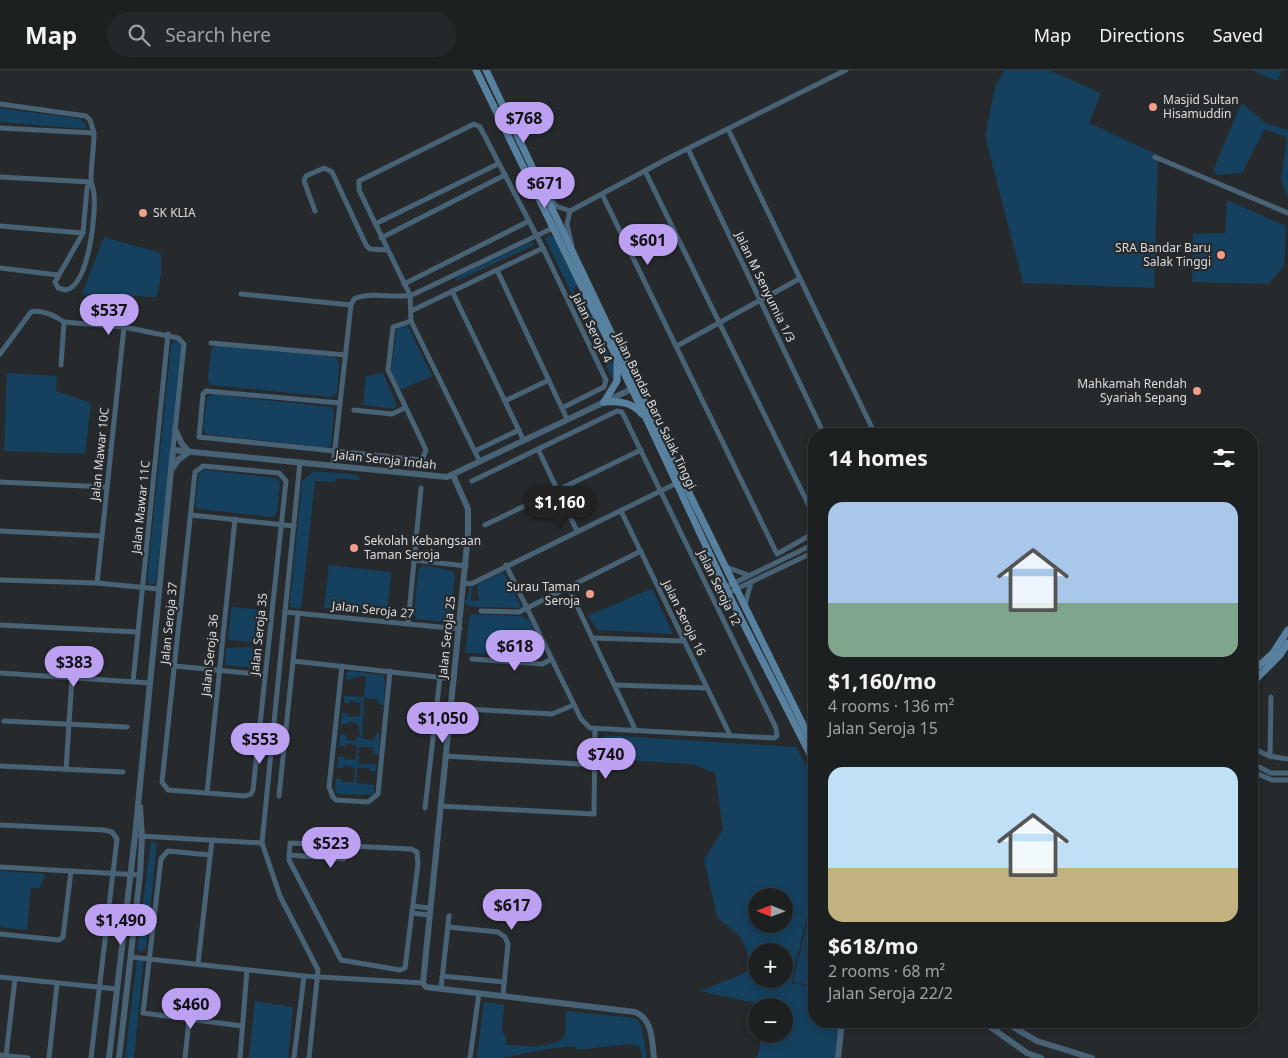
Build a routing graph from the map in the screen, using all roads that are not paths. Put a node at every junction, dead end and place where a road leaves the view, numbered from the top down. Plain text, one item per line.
1 (476, 70) edge
2 (486, 70) edge
3 (846, 70) edge
4 (0, 104) edge
5 (0, 128) edge
6 (728, 129) junction
7 (94, 133) junction
8 (688, 149) junction
9 (1155, 157) dead end
10 (498, 164) junction
11 (645, 171) junction
12 (505, 175) junction
13 (0, 177) edge
14 (91, 182) junction
15 (539, 182) junction
16 (602, 194) junction
17 (315, 211) dead end
18 (570, 211) junction
19 (1288, 214) edge
20 (529, 221) junction
21 (376, 224) junction
22 (0, 226) edge
23 (556, 226) junction
24 (83, 233) junction
25 (536, 236) junction
26 (381, 238) junction
27 (543, 248) junction
28 (387, 250) junction
29 (574, 254) junction
30 (0, 268) edge
31 (497, 270) junction
32 (58, 274) junction
33 (799, 279) junction
34 (404, 284) junction
35 (452, 291) junction
36 (241, 294) dead end
37 (410, 296) junction
38 (760, 300) junction
39 (351, 305) junction
40 (411, 311) junction
41 (411, 321) junction
42 (64, 322) junction
43 (719, 323) junction
44 (124, 327) junction
45 (168, 334) junction
46 (211, 343) dead end
47 (677, 346) junction
48 (0, 354) edge
49 (345, 355) junction
50 (617, 357) junction
51 (61, 365) dead end
52 (549, 380) junction
53 (635, 388) junction
54 (505, 402) junction
55 (604, 402) junction
56 (340, 403) junction
57 (406, 408) junction
58 (562, 408) junction
59 (354, 410) dead end
60 (567, 419) junction
61 (647, 420) junction
62 (821, 428) edge
63 (872, 428) edge
64 (175, 429) junction
65 (519, 430) junction
66 (524, 441) junction
67 (538, 449) junction
68 (173, 450) junction
69 (641, 450) junction
70 (475, 451) junction
71 (189, 452) junction
72 (334, 452) junction
73 (300, 462) junction
74 (480, 462) junction
75 (333, 466) junction
76 (198, 468) joint
77 (171, 470) junction
78 (453, 475) junction
79 (472, 481) dead end
80 (0, 482) edge
81 (677, 483) junction
82 (107, 488) junction
83 (421, 488) dead end
84 (558, 490) junction
85 (661, 491) junction
86 (808, 504) edge
87 (621, 511) junction
88 (191, 514) junction
89 (235, 519) junction
90 (281, 524) junction
91 (485, 525) dead end
92 (294, 526) junction
93 (0, 531) edge
94 (577, 531) junction
95 (102, 536) junction
96 (808, 536) edge
97 (808, 547) edge
98 (640, 551) junction
99 (808, 555) edge
100 (414, 560) junction
101 (506, 565) junction
102 (466, 566) junction
103 (726, 567) junction
104 (749, 576) junction
105 (0, 580) edge
106 (751, 582) junction
107 (97, 584) junction
108 (464, 584) junction
109 (735, 586) junction
110 (568, 587) junction
111 (143, 588) junction
112 (159, 589) junction
113 (727, 590) junction
114 (744, 606) junction
115 (527, 608) junction
116 (480, 611) dead end
117 (285, 612) junction
118 (298, 613) junction
119 (408, 624) junction
120 (0, 625) edge
121 (460, 629) junction
122 (1288, 630) edge
123 (138, 632) junction
124 (592, 638) junction
125 (684, 641) junction
126 (1288, 643) edge
127 (472, 659) dead end
128 (552, 659) junction
129 (293, 661) junction
130 (175, 666) junction
131 (342, 666) junction
132 (1258, 667) edge
133 (218, 670) junction
134 (390, 671) junction
135 (0, 673) edge
136 (265, 675) junction
137 (72, 677) junction
138 (440, 677) junction
139 (1258, 677) edge
140 (454, 679) junction
141 (133, 682) junction
142 (150, 684) junction
143 (614, 685) junction
144 (707, 688) junction
145 (1271, 697) dead end
146 (574, 705) junction
147 (451, 708) junction
148 (4, 720) dead end
149 (69, 724) junction
150 (127, 727) dead end
151 (595, 728) junction
152 (636, 731) junction
153 (730, 735) junction
154 (808, 735) edge
155 (808, 750) edge
156 (1258, 751) edge
157 (446, 756) junction
158 (1270, 757) junction
159 (1288, 760) edge
160 (595, 765) junction
161 (0, 766) edge
162 (1258, 766) edge
163 (66, 770) junction
164 (124, 772) dead end
165 (1288, 773) edge
166 (1258, 774) edge
167 (1288, 780) edge
168 (138, 786) junction
169 (207, 793) junction
170 (279, 796) dead end
171 (440, 806) junction
172 (425, 808) dead end
173 (0, 825) edge
174 (135, 836) junction
175 (142, 837) junction
176 (212, 840) junction
177 (262, 843) junction
178 (346, 846) junction
179 (210, 855) junction
180 (289, 855) junction
181 (0, 867) edge
182 (71, 871) junction
183 (114, 874) junction
184 (130, 874) junction
185 (140, 875) junction
186 (413, 906) junction
187 (429, 911) junction
188 (412, 913) junction
189 (449, 916) dead end
190 (448, 927) junction
191 (0, 934) edge
192 (131, 957) junction
193 (149, 959) junction
194 (198, 964) junction
195 (247, 970) junction
196 (304, 976) junction
197 (318, 976) junction
198 (442, 976) junction
199 (0, 978) edge
200 (15, 979) junction
201 (504, 982) junction
202 (423, 983) junction
203 (57, 984) junction
204 (441, 988) junction
205 (100, 989) junction
206 (117, 989) junction
207 (479, 993) junction
208 (503, 995) junction
209 (189, 1020) junction
210 (242, 1026) junction
211 (841, 1028) edge
212 (992, 1028) edge
213 (1015, 1028) edge
214 (3, 1055) edge
215 (28, 1058) edge
216 (49, 1058) edge
217 (92, 1058) edge
218 (110, 1058) edge
219 (119, 1058) edge
220 (185, 1058) edge
221 (240, 1058) edge
222 (294, 1058) edge
223 (309, 1058) edge
224 (470, 1058) edge
225 (654, 1058) edge
226 (838, 1058) edge
227 (1041, 1058) edge
228 (1092, 1058) edge

1 - 23 main road, Jalan Bandar Baru Salak Tinggi
2 - 15 main road, Jalan Bandar Baru Salak Tinggi
3 - 6 street
4 - 7 street
5 - 7 street
6 - 8 street
6 - 33 street
7 - 14 street
8 - 11 street
8 - 38 street, Jalan M Senyumia 1/3
9 - 19 street
10 - 12 street, Jalan Seroja 4
10 - 21 street
10 - 21 street, Jalan Seroja 4
11 - 16 street
11 - 43 street
12 - 20 street, Jalan Seroja 4
12 - 26 street
13 - 14 street
14 - 24 street
14 - 32 street
15 - 18 street
15 - 23 main road, Jalan Bandar Baru Salak Tinggi
16 - 18 street
16 - 47 street
17 - 28 street
18 - 29 street
20 - 25 street, Jalan Seroja 4
20 - 34 street
21 - 26 street
22 - 24 street
23 - 25 street
23 - 29 main road, Jalan Bandar Baru Salak Tinggi
23 - 50 main road, Jalan Bandar Baru Salak Tinggi
24 - 32 street
25 - 27 street, Jalan Seroja 4
25 - 37 street
26 - 28 street
27 - 31 street
27 - 58 street, Jalan Seroja 4
28 - 34 street
29 - 53 main road, Jalan Bandar Baru Salak Tinggi
30 - 32 street
31 - 35 street
31 - 52 street
33 - 38 street
33 - 63 street
34 - 37 street
35 - 40 street
35 - 54 street
36 - 39 street
37 - 39 street
37 - 40 street
38 - 43 street
38 - 62 street, Jalan M Senyumia 1/3
39 - 49 street
40 - 41 street
41 - 57 street
41 - 70 street
42 - 44 street
42 - 48 street
42 - 51 street
43 - 47 street
43 - 86 street
44 - 45 street
44 - 82 street, Jalan Mawar 10C
45 - 64 street
45 - 111 street, Jalan Mawar 11C
46 - 49 street
47 - 96 street
49 - 56 street
50 - 53 main road, Jalan Bandar Baru Salak Tinggi
50 - 55 main road
52 - 54 street
52 - 58 street
53 - 55 street, Jalan Seroja Indah
53 - 61 main road, Jalan Bandar Baru Salak Tinggi
53 - 103 main road, Jalan Bandar Baru Salak Tinggi
54 - 65 street
55 - 60 street, Jalan Seroja Indah
55 - 61 main road
56 - 72 street
56 - 72 street
57 - 59 street
57 - 72 street
58 - 60 street
60 - 66 street, Jalan Seroja Indah
61 - 81 main road, Jalan Bandar Baru Salak Tinggi
64 - 68 street
64 - 71 street
65 - 66 street
65 - 70 street
66 - 74 street, Jalan Seroja Indah
67 - 69 street, Jalan Seroja 12
67 - 79 street
67 - 84 street
68 - 71 street, Jalan Seroja Indah
68 - 77 street
69 - 84 street
69 - 85 street, Jalan Seroja 12
70 - 74 street
71 - 73 street, Jalan Seroja Indah
71 - 77 street
72 - 75 street
73 - 75 street, Jalan Seroja Indah
73 - 92 street
74 - 78 street, Jalan Seroja Indah
75 - 78 street, Jalan Seroja Indah
76 - 88 street, Jalan Seroja 37
76 - 90 street, Jalan Seroja 35
77 - 112 street
78 - 102 street, Jalan Seroja 25
80 - 82 street
81 - 85 street
81 - 113 main road, Jalan Bandar Baru Salak Tinggi
82 - 95 street, Jalan Mawar 10C
83 - 100 street
84 - 91 street
84 - 94 street
85 - 87 street
85 - 153 street, Jalan Seroja 12
87 - 94 street
87 - 98 street, Jalan Seroja 16
88 - 89 street
88 - 130 street, Jalan Seroja 37
89 - 90 street
89 - 133 street, Jalan Seroja 36
90 - 92 street
90 - 136 street, Jalan Seroja 35
92 - 117 street
93 - 95 street
94 - 101 street
95 - 107 street, Jalan Mawar 10C
97 - 104 street
98 - 110 street
98 - 125 street, Jalan Seroja 16
99 - 106 street
100 - 102 street
100 - 119 street
101 - 108 street
101 - 115 street
102 - 108 street, Jalan Seroja 25
103 - 104 street
103 - 109 main road, Jalan Bandar Baru Salak Tinggi
104 - 109 street
105 - 107 street
106 - 109 street
106 - 114 street
107 - 111 street
108 - 121 street, Jalan Seroja 25
109 - 113 street
109 - 114 main road, Jalan Bandar Baru Salak Tinggi
110 - 115 street
110 - 124 street
111 - 112 street
111 - 123 street, Jalan Mawar 11C
112 - 142 street
113 - 155 main road, Jalan Bandar Baru Salak Tinggi
114 - 154 main road, Jalan Bandar Baru Salak Tinggi
115 - 116 street
115 - 128 street
117 - 118 street, Jalan Seroja 27
117 - 177 street
118 - 119 street, Jalan Seroja 27
118 - 129 street
119 - 121 street, Jalan Seroja 27
120 - 123 street
121 - 140 street, Jalan Seroja 25
122 - 132 main road
123 - 141 street, Jalan Mawar 11C
124 - 125 street
124 - 143 street
125 - 144 street, Jalan Seroja 16
126 - 139 main road
127 - 128 street
128 - 146 street
129 - 131 street
129 - 170 street
130 - 133 street
130 - 169 street, Jalan Seroja 37
131 - 134 street
131 - 134 street
133 - 136 street
133 - 169 street, Jalan Seroja 36
134 - 138 street
135 - 137 street
136 - 169 street, Jalan Seroja 35
137 - 141 street
137 - 149 street
138 - 140 street
138 - 172 street
140 - 147 street, Jalan Seroja 25
141 - 142 street
142 - 168 street
143 - 144 street
143 - 152 street
144 - 153 street, Jalan Seroja 16
145 - 158 street
146 - 147 street
146 - 151 street
147 - 157 street, Jalan Seroja 25
148 - 149 street
149 - 150 street
149 - 163 street
151 - 152 street
151 - 160 street
152 - 153 street
156 - 158 street
157 - 160 street
157 - 171 street, Jalan Seroja 25
158 - 159 street
160 - 171 street
161 - 163 street
162 - 165 street
163 - 164 street
166 - 167 street
168 - 174 street
168 - 175 street
171 - 187 street, Jalan Seroja 25
173 - 183 street
174 - 175 street
174 - 184 street
175 - 176 street
175 - 185 street
176 - 177 street
176 - 179 street
177 - 197 street
178 - 180 street
178 - 180 street
178 - 186 street
179 - 193 street
179 - 194 street
180 - 188 street
181 - 182 street
182 - 183 street
182 - 191 street
183 - 184 street
183 - 205 street
184 - 185 street
184 - 206 street
185 - 192 street
186 - 187 street
186 - 188 street
187 - 188 street
187 - 202 street, Jalan Seroja 25
189 - 190 street
190 - 198 street
190 - 201 street
192 - 193 street
192 - 219 street
193 - 194 street
193 - 209 street
194 - 195 street
195 - 196 street
195 - 210 street
196 - 197 street
196 - 222 street
197 - 202 street
197 - 223 street
198 - 201 street
198 - 204 street
199 - 200 street
200 - 203 street
200 - 214 street
201 - 208 street
202 - 204 street
203 - 205 street
203 - 216 street
204 - 207 street
205 - 206 street
205 - 217 street
206 - 218 street
207 - 208 street
207 - 224 street
208 - 225 street
209 - 210 street
209 - 220 street
210 - 221 street
211 - 226 street
212 - 227 street
213 - 228 street
214 - 215 street

